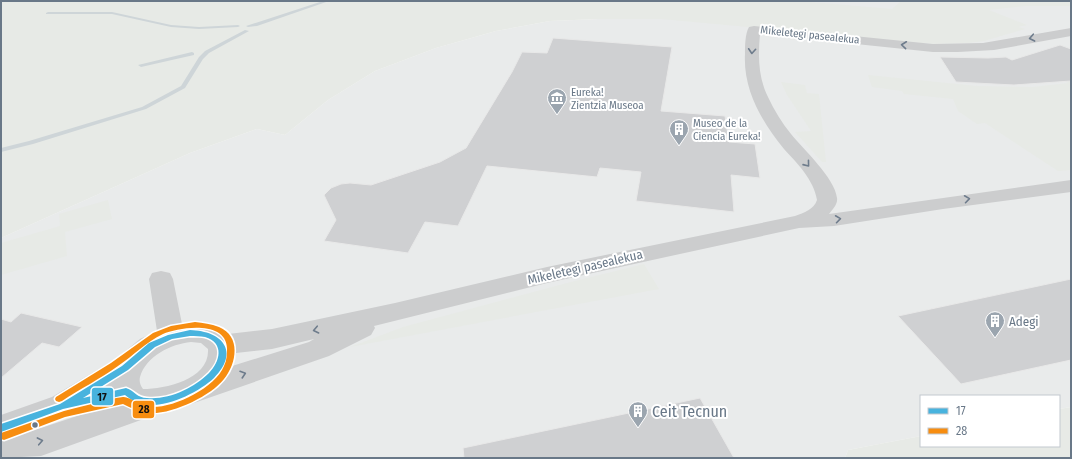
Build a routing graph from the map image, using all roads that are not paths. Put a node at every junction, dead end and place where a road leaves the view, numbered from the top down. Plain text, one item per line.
1 (1071, 32) edge
2 (1071, 186) edge
3 (799, 222) junction
4 (161, 279) dead end
5 (395, 312) junction
6 (171, 336) junction
7 (221, 345) junction
8 (128, 377) junction
9 (193, 390) junction
10 (157, 402) junction
11 (1, 428) edge
12 (1, 446) edge

1 -> 3 street, Mikeletegi pasealekua
3 -> 2 street, Mikeletegi pasealekua
3 - 5 street, Mikeletegi pasealekua
4 - 6 street
5 -> 7 street, Mikeletegi pasealekua
9 -> 5 street, Mikeletegi pasealekua
6 - 7 street
6 - 8 street
7 - 9 street, Mikeletegi pasealekua
8 - 10 street, Mikeletegi pasealekua
8 - 11 street
9 - 10 street, Mikeletegi pasealekua
12 -> 10 street, Mikeletegi pasealekua

